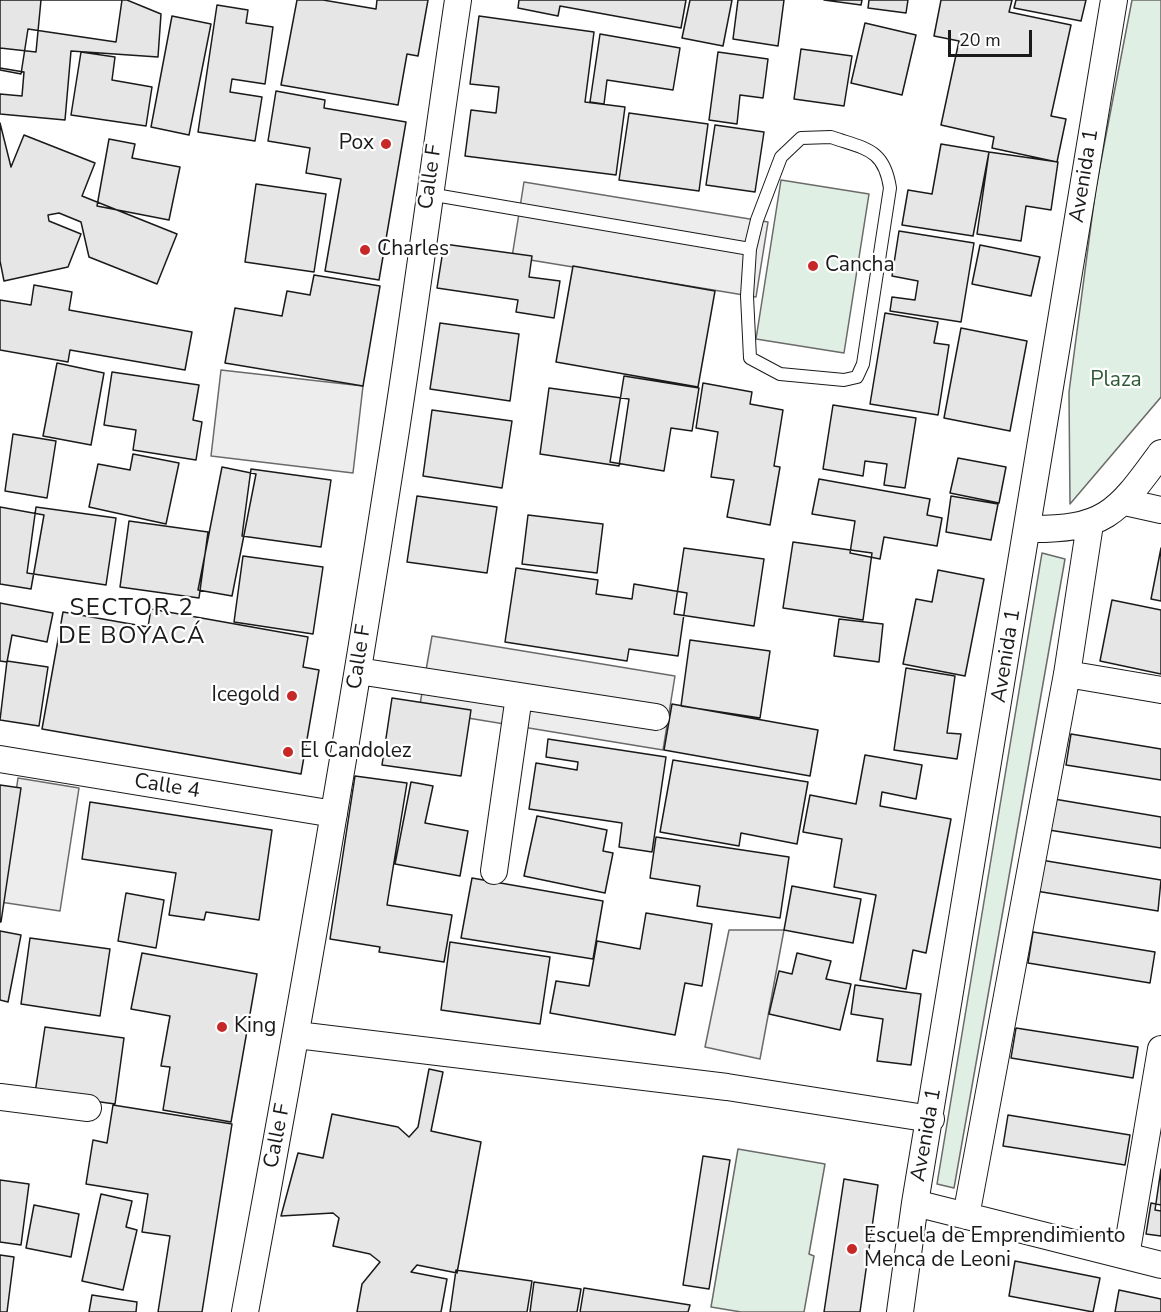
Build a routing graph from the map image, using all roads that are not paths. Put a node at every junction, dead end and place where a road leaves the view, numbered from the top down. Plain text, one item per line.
1 (458, 0) edge
2 (1114, 0) edge
3 (429, 194) junction
4 (750, 249) junction
5 (1161, 453) edge
6 (1125, 502) junction
7 (1161, 510) edge
8 (1090, 524) junction
9 (1027, 529) junction
10 (358, 672) junction
11 (1066, 674) junction
12 (1161, 690) edge
13 (519, 696) junction
14 (656, 717) dead end
15 (0, 759) edge
16 (334, 814) junction
17 (494, 871) dead end
18 (297, 1035) junction
19 (1161, 1049) edge
20 (0, 1097) edge
21 (88, 1108) dead end
22 (931, 1119) junction
23 (915, 1203) junction
24 (966, 1216) junction
25 (1126, 1256) junction
26 (1161, 1265) edge
27 (245, 1312) edge
28 (901, 1312) edge

1 - 3 street, Calle F
2 - 9 street, Avenida 1
3 - 4 lane
3 - 10 street, Calle F
4 - 4 lane
5 - 6 street
6 - 7 street
6 - 8 street
8 - 9 street
8 - 11 street
9 - 22 street, Avenida 1
10 - 13 street
10 - 16 street, Calle F
11 - 12 street
11 - 24 street
13 - 14 street
13 - 17 street
15 - 16 street, Calle 4
16 - 18 street, Calle F
18 - 22 street
18 - 27 street, Calle F
19 - 25 street
20 - 21 street
22 - 23 street, Avenida 1
23 - 24 street
23 - 28 street, Avenida 1
24 - 25 street
25 - 26 street

